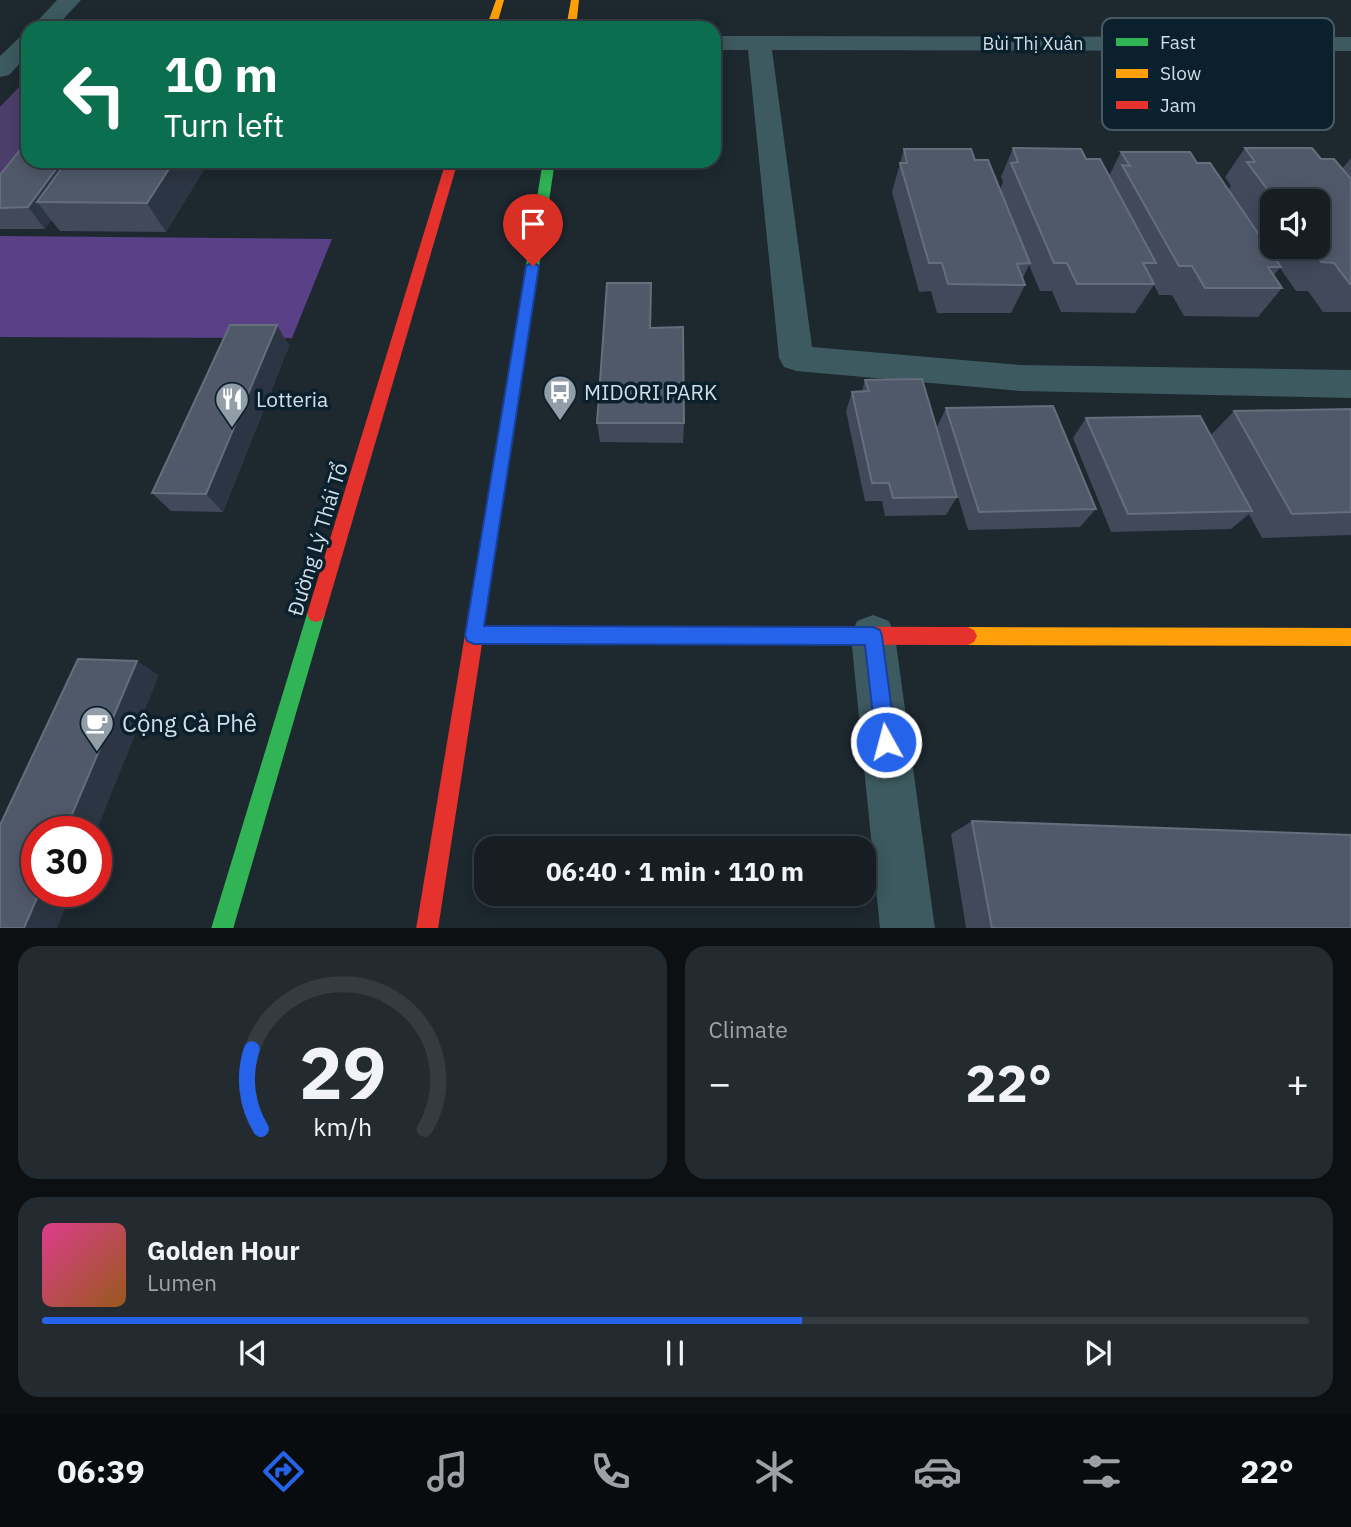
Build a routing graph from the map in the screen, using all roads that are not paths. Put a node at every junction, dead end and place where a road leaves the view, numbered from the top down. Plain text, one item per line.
1 (70, 0) edge
2 (500, 0) edge
3 (575, 0) edge
4 (49, 21) edge
5 (493, 21) edge
6 (571, 21) edge
7 (21, 41) edge
8 (721, 43) edge
9 (759, 43) junction
10 (0, 44) edge
11 (1102, 44) edge
12 (21, 49) edge
13 (0, 70) edge
14 (450, 168) edge
15 (548, 168) edge
16 (1351, 384) edge
17 (474, 635) junction
18 (873, 636) junction
19 (1351, 637) edge
20 (222, 928) edge
21 (427, 928) edge
22 (908, 928) edge

1 - 4 street
2 - 5 street
3 - 6 street
7 - 10 street
8 - 9 street, Bùi Thị Xuân
9 - 11 street, Bùi Thị Xuân
9 - 16 street
12 - 13 street
14 - 20 street, Đường Lý Thái Tổ
15 - 17 street
17 - 18 street
17 - 21 street
18 - 19 street
18 - 22 street

